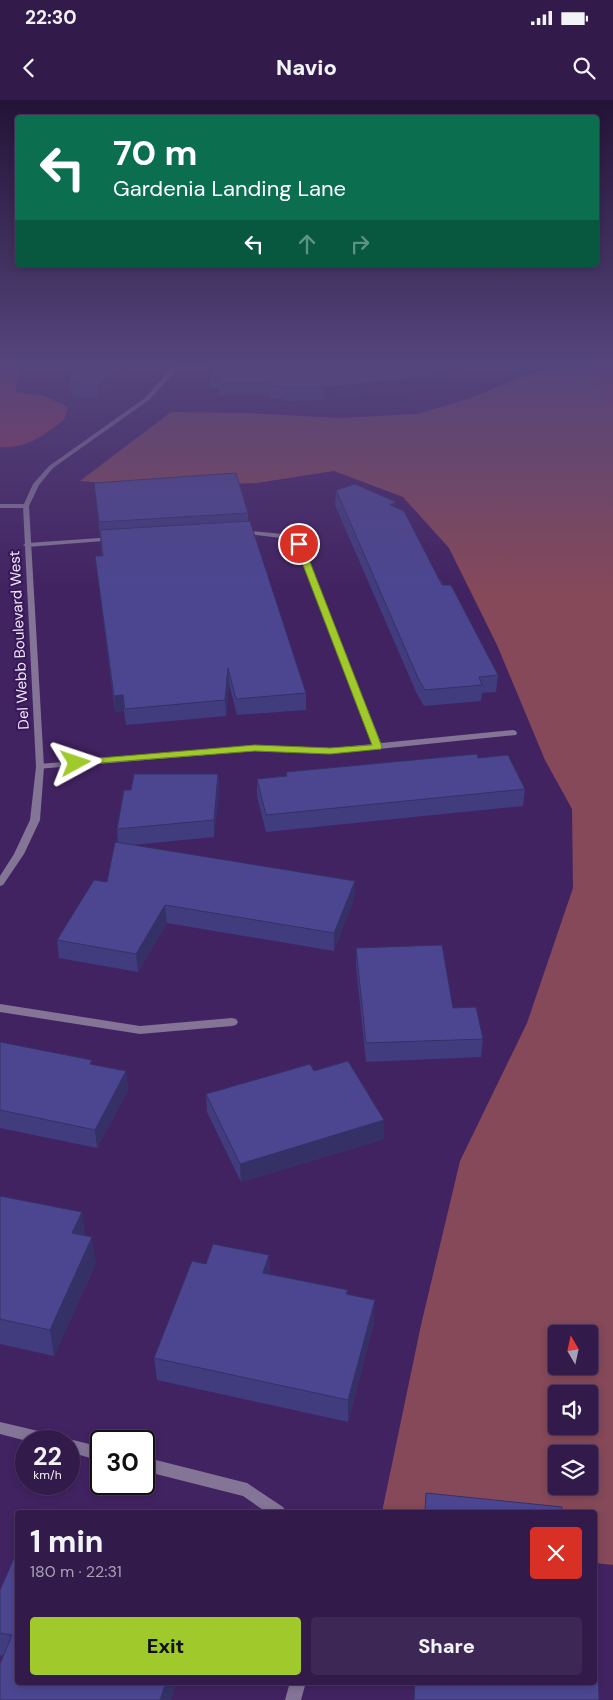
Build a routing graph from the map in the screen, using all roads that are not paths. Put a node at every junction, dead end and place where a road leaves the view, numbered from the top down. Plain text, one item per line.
1 (89, 441) edge
2 (0, 506) edge
3 (26, 506) junction
4 (230, 532) edge
5 (124, 539) edge
6 (27, 545) junction
7 (513, 733) dead end
8 (378, 747) junction
9 (40, 767) junction
10 (0, 883) edge
11 (0, 1008) edge
12 (232, 1022) dead end
13 (0, 1428) edge
14 (15, 1432) edge
15 (155, 1467) edge
16 (275, 1510) edge
17 (297, 1685) edge
18 (293, 1700) edge

1 - 3 street, Del Webb Boulevard West
2 - 3 street
3 - 6 street, Del Webb Boulevard West
4 - 8 street
5 - 6 street
6 - 9 street, Del Webb Boulevard West
7 - 8 street
8 - 9 street
9 - 10 street, Del Webb Boulevard West
11 - 12 street
13 - 14 street
15 - 16 street
17 - 18 street

